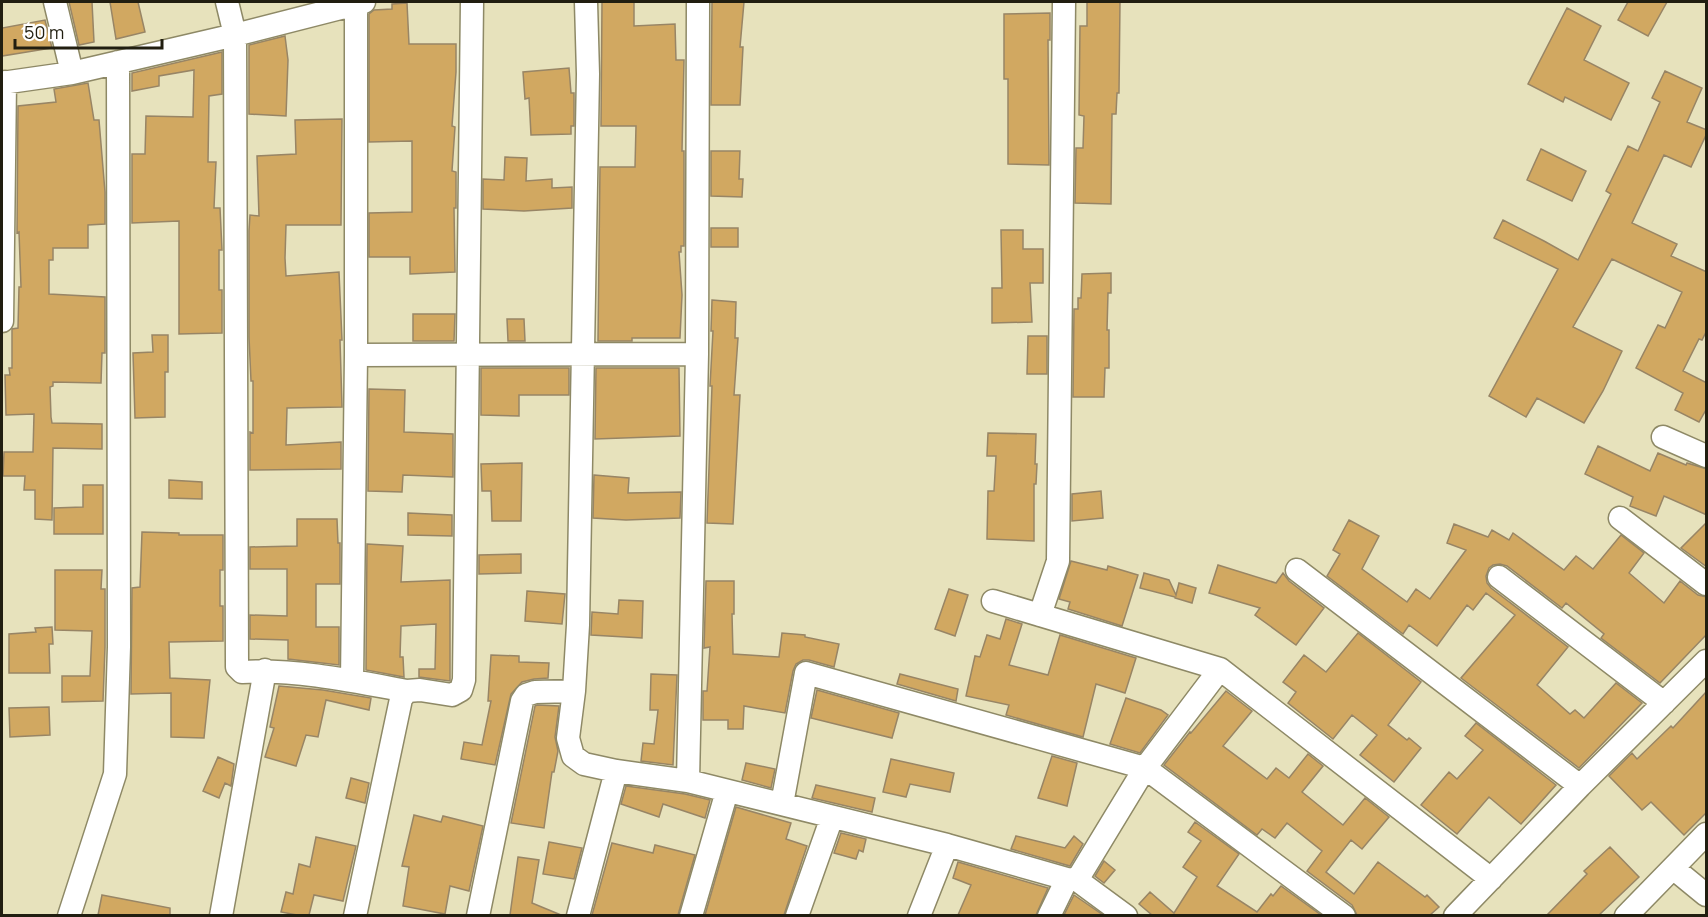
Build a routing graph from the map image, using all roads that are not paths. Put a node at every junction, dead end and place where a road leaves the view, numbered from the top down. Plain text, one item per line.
1 (55, 2) edge
2 (226, 2) edge
3 (360, 2) edge
4 (472, 2) edge
5 (586, 2) edge
6 (698, 2) edge
7 (1064, 2) edge
8 (235, 35) junction
9 (118, 62) junction
10 (72, 73) junction
11 (3, 82) edge
12 (2, 321) edge
13 (469, 354) junction
14 (583, 354) junction
15 (697, 354) junction
16 (356, 355) junction
17 (1663, 437) dead end
18 (1707, 456) edge
19 (1620, 518) dead end
20 (1297, 570) dead end
21 (1499, 577) dead end
22 (1707, 584) edge
23 (993, 601) dead end
24 (1040, 615) junction
25 (1707, 661) edge
26 (1220, 669) junction
27 (265, 670) junction
28 (352, 681) junction
29 (407, 691) junction
30 (574, 691) junction
31 (1664, 703) junction
32 (1146, 768) junction
33 (616, 771) junction
34 (688, 781) junction
35 (1580, 786) junction
36 (727, 791) junction
37 (782, 804) junction
38 (832, 816) junction
39 (1707, 834) edge
40 (947, 845) junction
41 (1673, 868) junction
42 (1491, 879) junction
43 (1072, 880) junction
44 (1707, 895) edge
45 (69, 915) edge
46 (220, 915) edge
47 (355, 915) edge
48 (478, 915) edge
49 (578, 915) edge
50 (691, 915) edge
51 (797, 915) edge
52 (919, 915) edge
53 (1048, 915) edge
54 (1126, 915) edge
55 (1344, 915) edge
56 (1455, 915) edge
57 (1626, 915) edge

1 - 10 street
2 - 8 street
3 - 8 street
3 - 16 street
4 - 13 street
5 - 14 street
6 - 15 street
7 - 24 street
8 - 9 street
8 - 27 street
9 - 10 street
9 - 45 street
10 - 11 street
11 - 12 street
13 - 14 street
13 - 16 street
13 - 29 street
14 - 15 street
14 - 30 street
15 - 34 street
16 - 28 street
17 - 18 street
19 - 22 street
20 - 35 street
21 - 31 street
23 - 24 street
24 - 26 street
25 - 31 street
26 - 32 street
26 - 42 street
27 - 28 street
27 - 46 street
28 - 29 street
29 - 47 street
30 - 33 street
30 - 48 street
31 - 35 street
32 - 37 street
32 - 43 street
32 - 55 street
33 - 34 street
33 - 49 street
34 - 36 street
35 - 42 street
36 - 37 street
36 - 50 street
37 - 38 street
38 - 40 street
38 - 51 street
39 - 41 street
40 - 43 street
40 - 52 street
41 - 44 street
41 - 57 street
42 - 56 street
43 - 53 street
43 - 54 street

